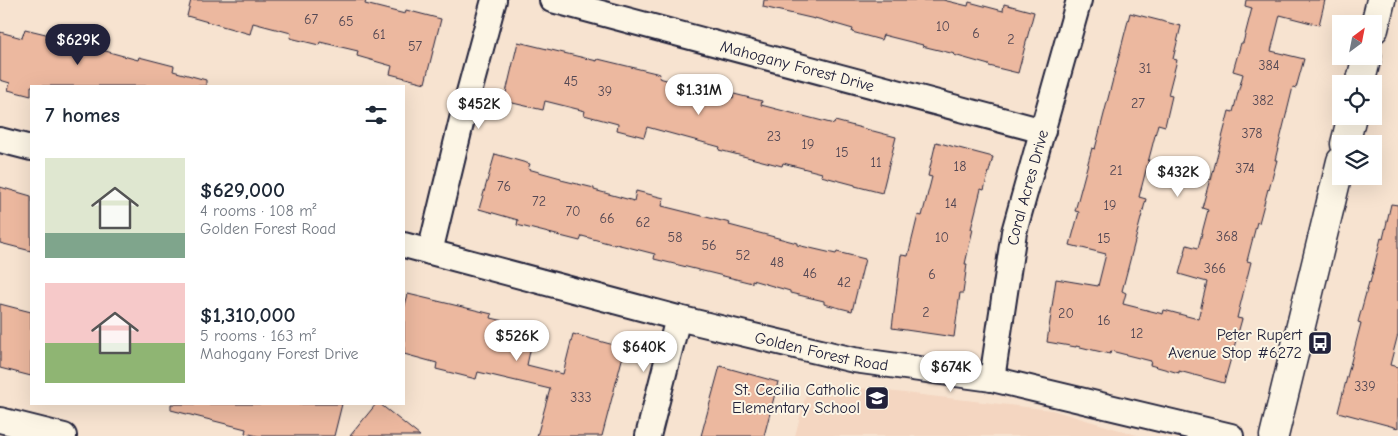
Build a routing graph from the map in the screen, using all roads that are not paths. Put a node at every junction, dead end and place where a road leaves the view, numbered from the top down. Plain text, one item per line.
1 (494, 0) edge
2 (552, 0) edge
3 (1079, 0) edge
4 (1381, 0) edge
5 (1377, 15) edge
6 (1043, 131) junction
7 (0, 140) edge
8 (30, 148) edge
9 (1335, 185) edge
10 (405, 245) edge
11 (430, 252) junction
12 (678, 318) junction
13 (992, 379) junction
14 (0, 420) edge
15 (64, 436) edge
16 (648, 436) edge
17 (1231, 436) edge
18 (1274, 436) edge

1 - 11 street
2 - 6 street, Mahogany Forest Drive
3 - 6 street, Coral Acres Drive
4 - 5 street
6 - 13 street, Coral Acres Drive
7 - 8 street
9 - 18 street
10 - 11 street, Golden Forest Road
11 - 12 street, Golden Forest Road
12 - 13 street, Golden Forest Road
12 - 16 street
13 - 17 street, Golden Forest Road
14 - 15 street

